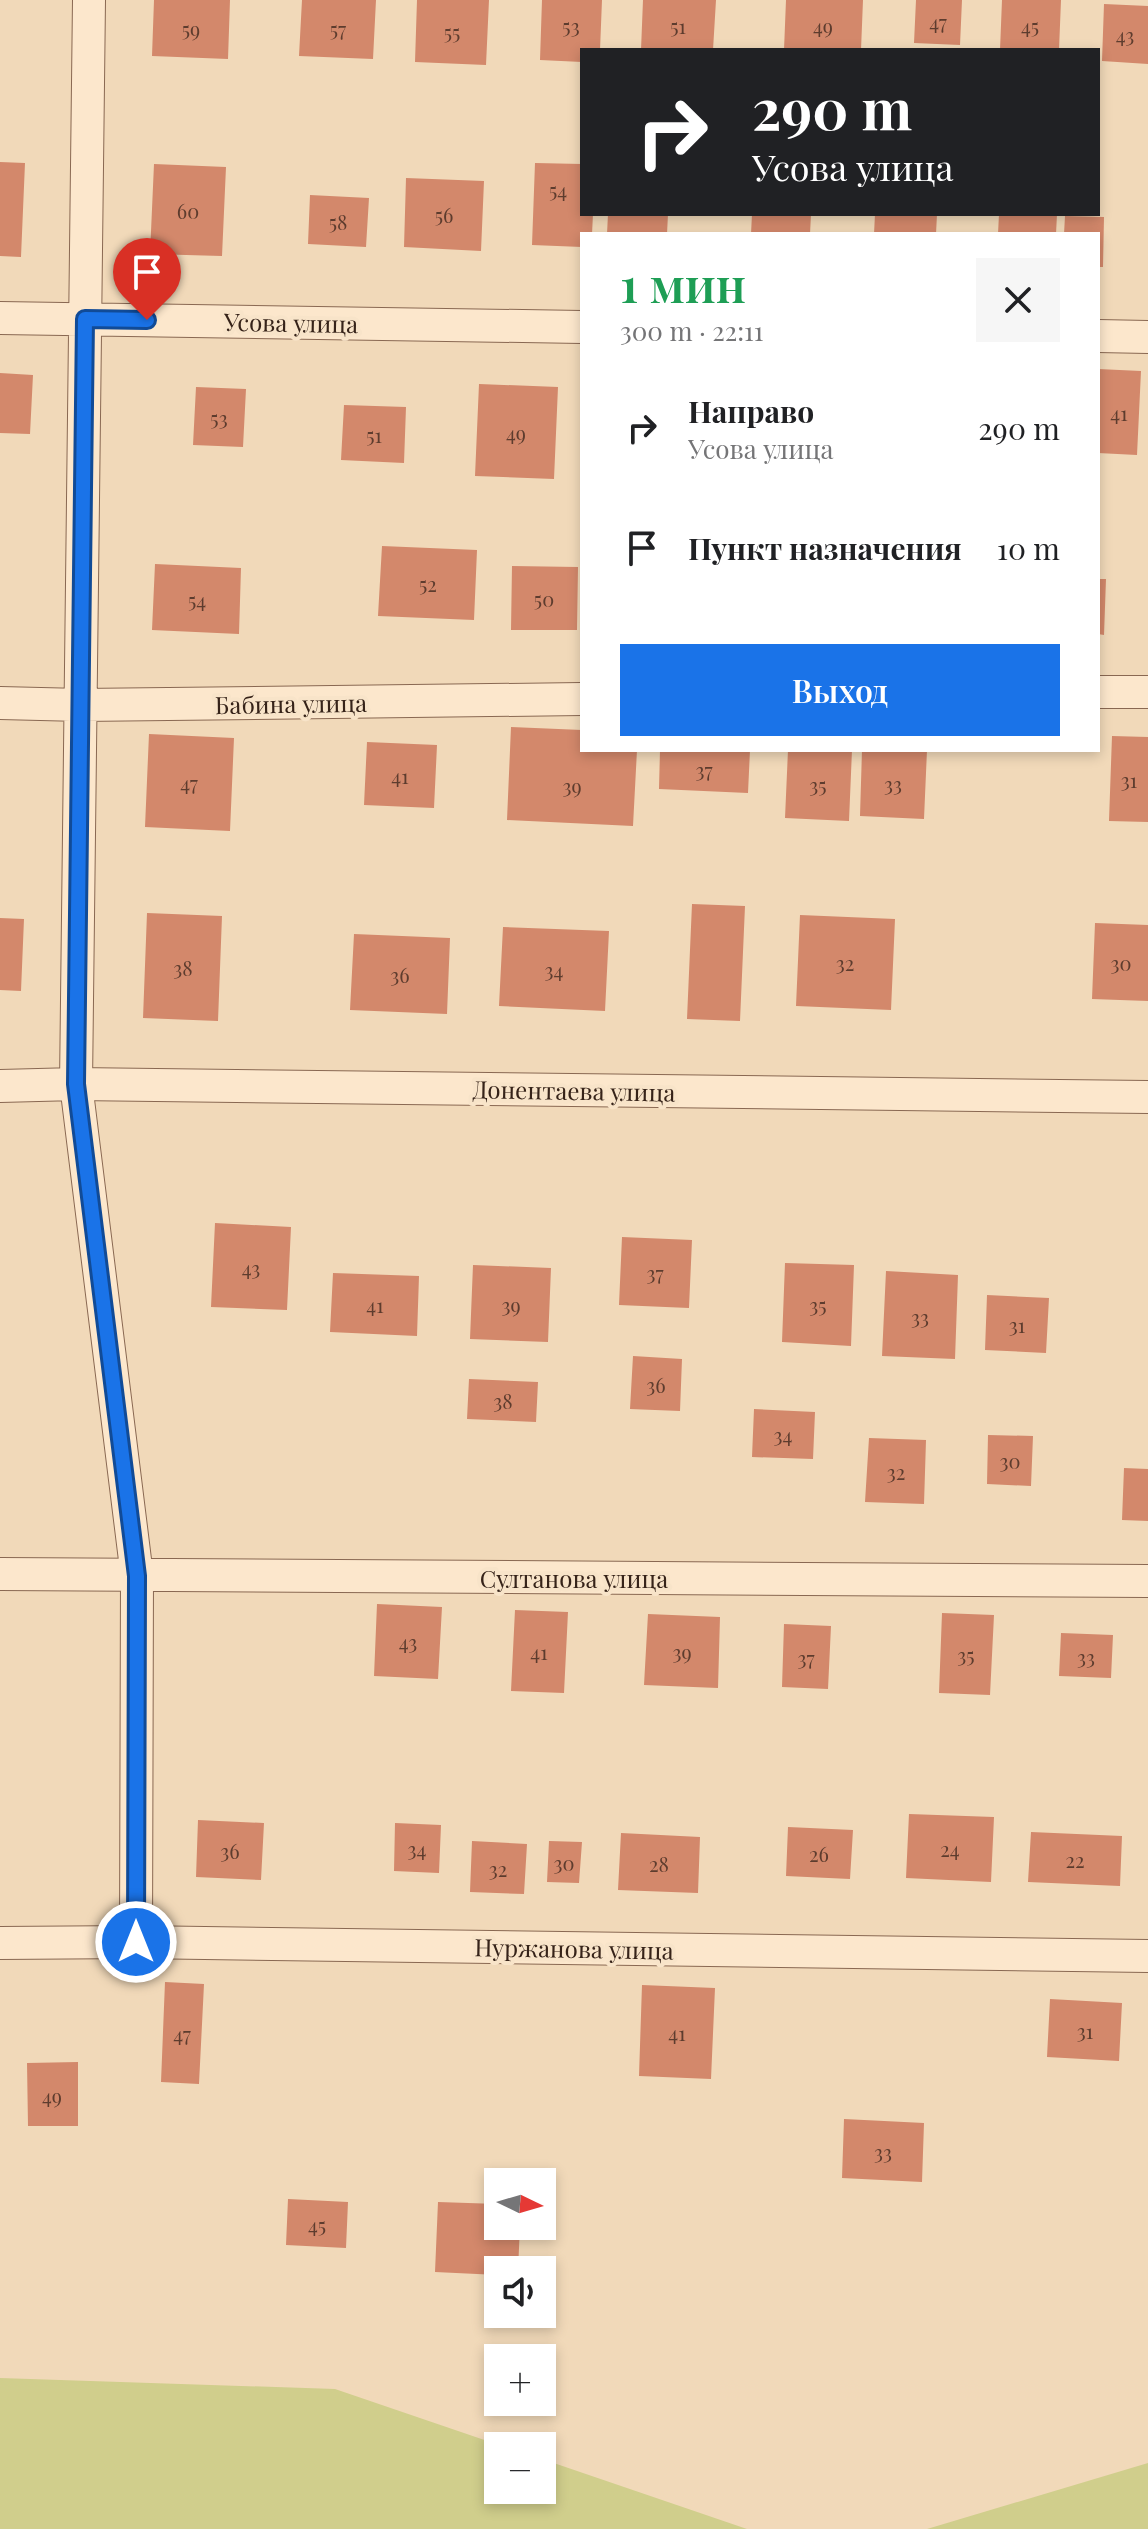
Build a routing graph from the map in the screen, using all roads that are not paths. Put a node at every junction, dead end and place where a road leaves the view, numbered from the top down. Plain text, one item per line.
1 (89, 0) edge
2 (0, 318) edge
3 (85, 319) junction
4 (580, 327) edge
5 (1100, 336) edge
6 (1148, 337) edge
7 (1100, 692) edge
8 (1148, 692) edge
9 (580, 699) edge
10 (0, 703) edge
11 (81, 705) junction
12 (76, 1084) junction
13 (0, 1086) edge
14 (1148, 1097) edge
15 (0, 1574) edge
16 (137, 1576) junction
17 (1148, 1581) edge
18 (136, 1942) junction
19 (0, 1943) edge
20 (1148, 1956) edge

1 - 3 street
2 - 3 street, Усова улица
3 - 4 street, Усова улица
3 - 11 street
5 - 6 street
7 - 8 street
9 - 11 street, Бабина улица
10 - 11 street, Бабина улица
11 - 12 street
12 - 13 street, Донентаева улица
12 - 14 street, Донентаева улица
12 - 16 street
15 - 16 street, Султанова улица
16 - 17 street, Султанова улица
16 - 18 street
18 - 19 street, Нуржанова улица
18 - 20 street, Нуржанова улица

